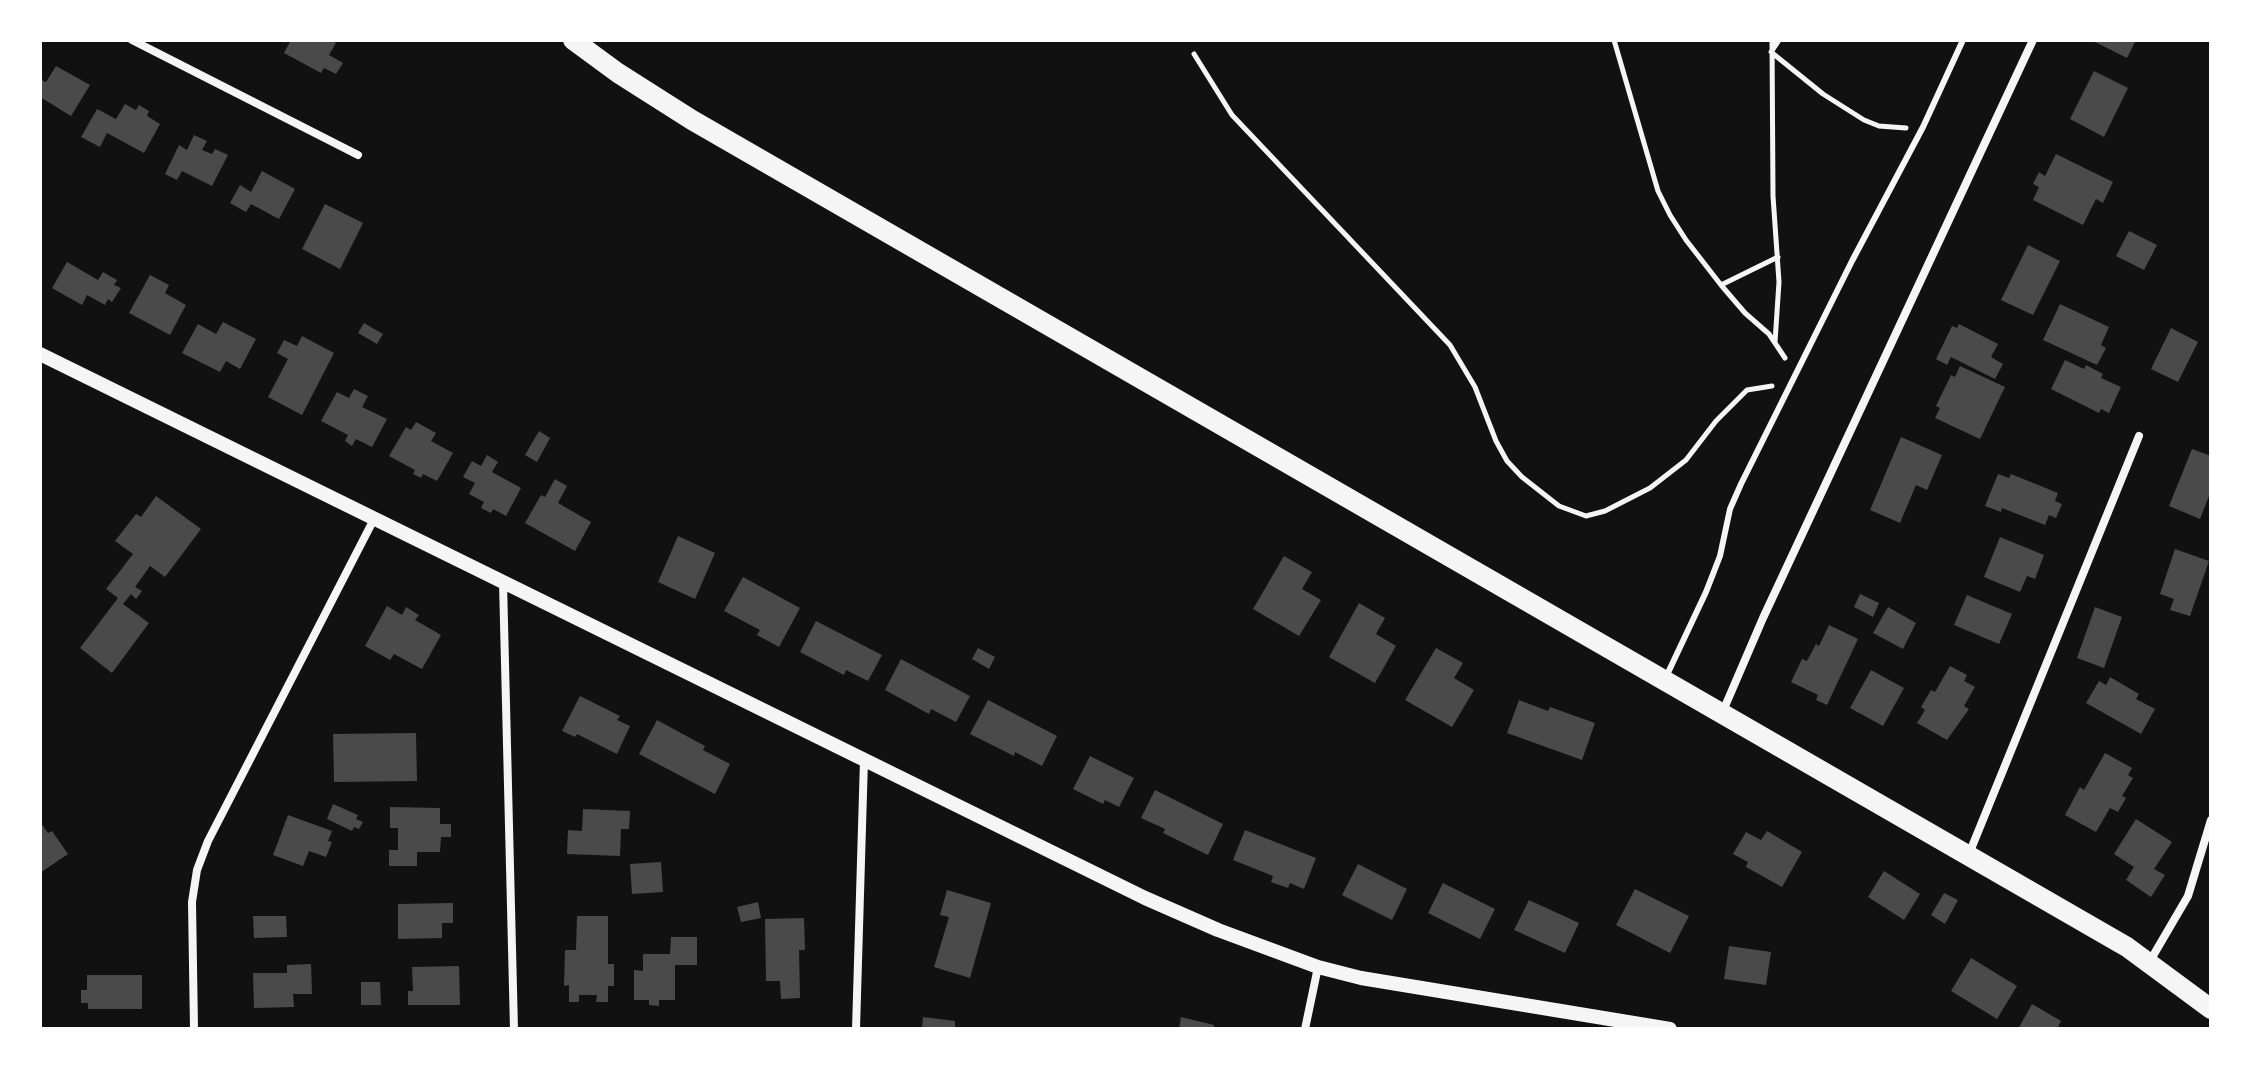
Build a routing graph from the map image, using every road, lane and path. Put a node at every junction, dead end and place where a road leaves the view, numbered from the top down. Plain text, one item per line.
1 (132, 40) edge
2 (573, 40) edge
3 (1614, 40) edge
4 (1772, 40) edge
5 (1779, 40) edge
6 (1963, 40) edge
7 (2033, 40) edge
8 (1771, 52) junction
9 (1194, 54) dead end
10 (1923, 127) junction
11 (358, 155) dead end
12 (1778, 257) junction
13 (1721, 285) junction
14 (1775, 343) junction
15 (40, 354) edge
16 (1791, 384) junction
17 (2139, 436) dead end
18 (374, 519) junction
19 (503, 582) junction
20 (1664, 680) junction
21 (1722, 713) junction
22 (864, 760) junction
23 (2211, 820) edge
24 (1968, 855) junction
25 (2149, 963) junction
26 (1318, 967) junction
27 (2211, 1009) edge
28 (1646, 1027) edge
29 (194, 1029) edge
30 (514, 1029) edge
31 (856, 1029) edge
32 (1305, 1029) edge
33 (1670, 1029) edge

1 - 11 street
2 - 20 main road
3 - 13 path
4 - 8 path
5 - 8 path
6 - 10 lane
7 - 21 street
8 - 10 path
8 - 12 path
9 - 16 path
10 - 16 lane
12 - 13 path
12 - 14 path
13 - 14 path
14 - 16 path
15 - 18 street
16 - 20 lane
17 - 24 street
18 - 19 street
18 - 29 street
19 - 22 street
19 - 30 street
20 - 21 main road
21 - 24 main road
22 - 26 street
22 - 31 street
23 - 25 street
24 - 25 main road
25 - 27 main road
26 - 28 street
26 - 32 street
28 - 33 street

